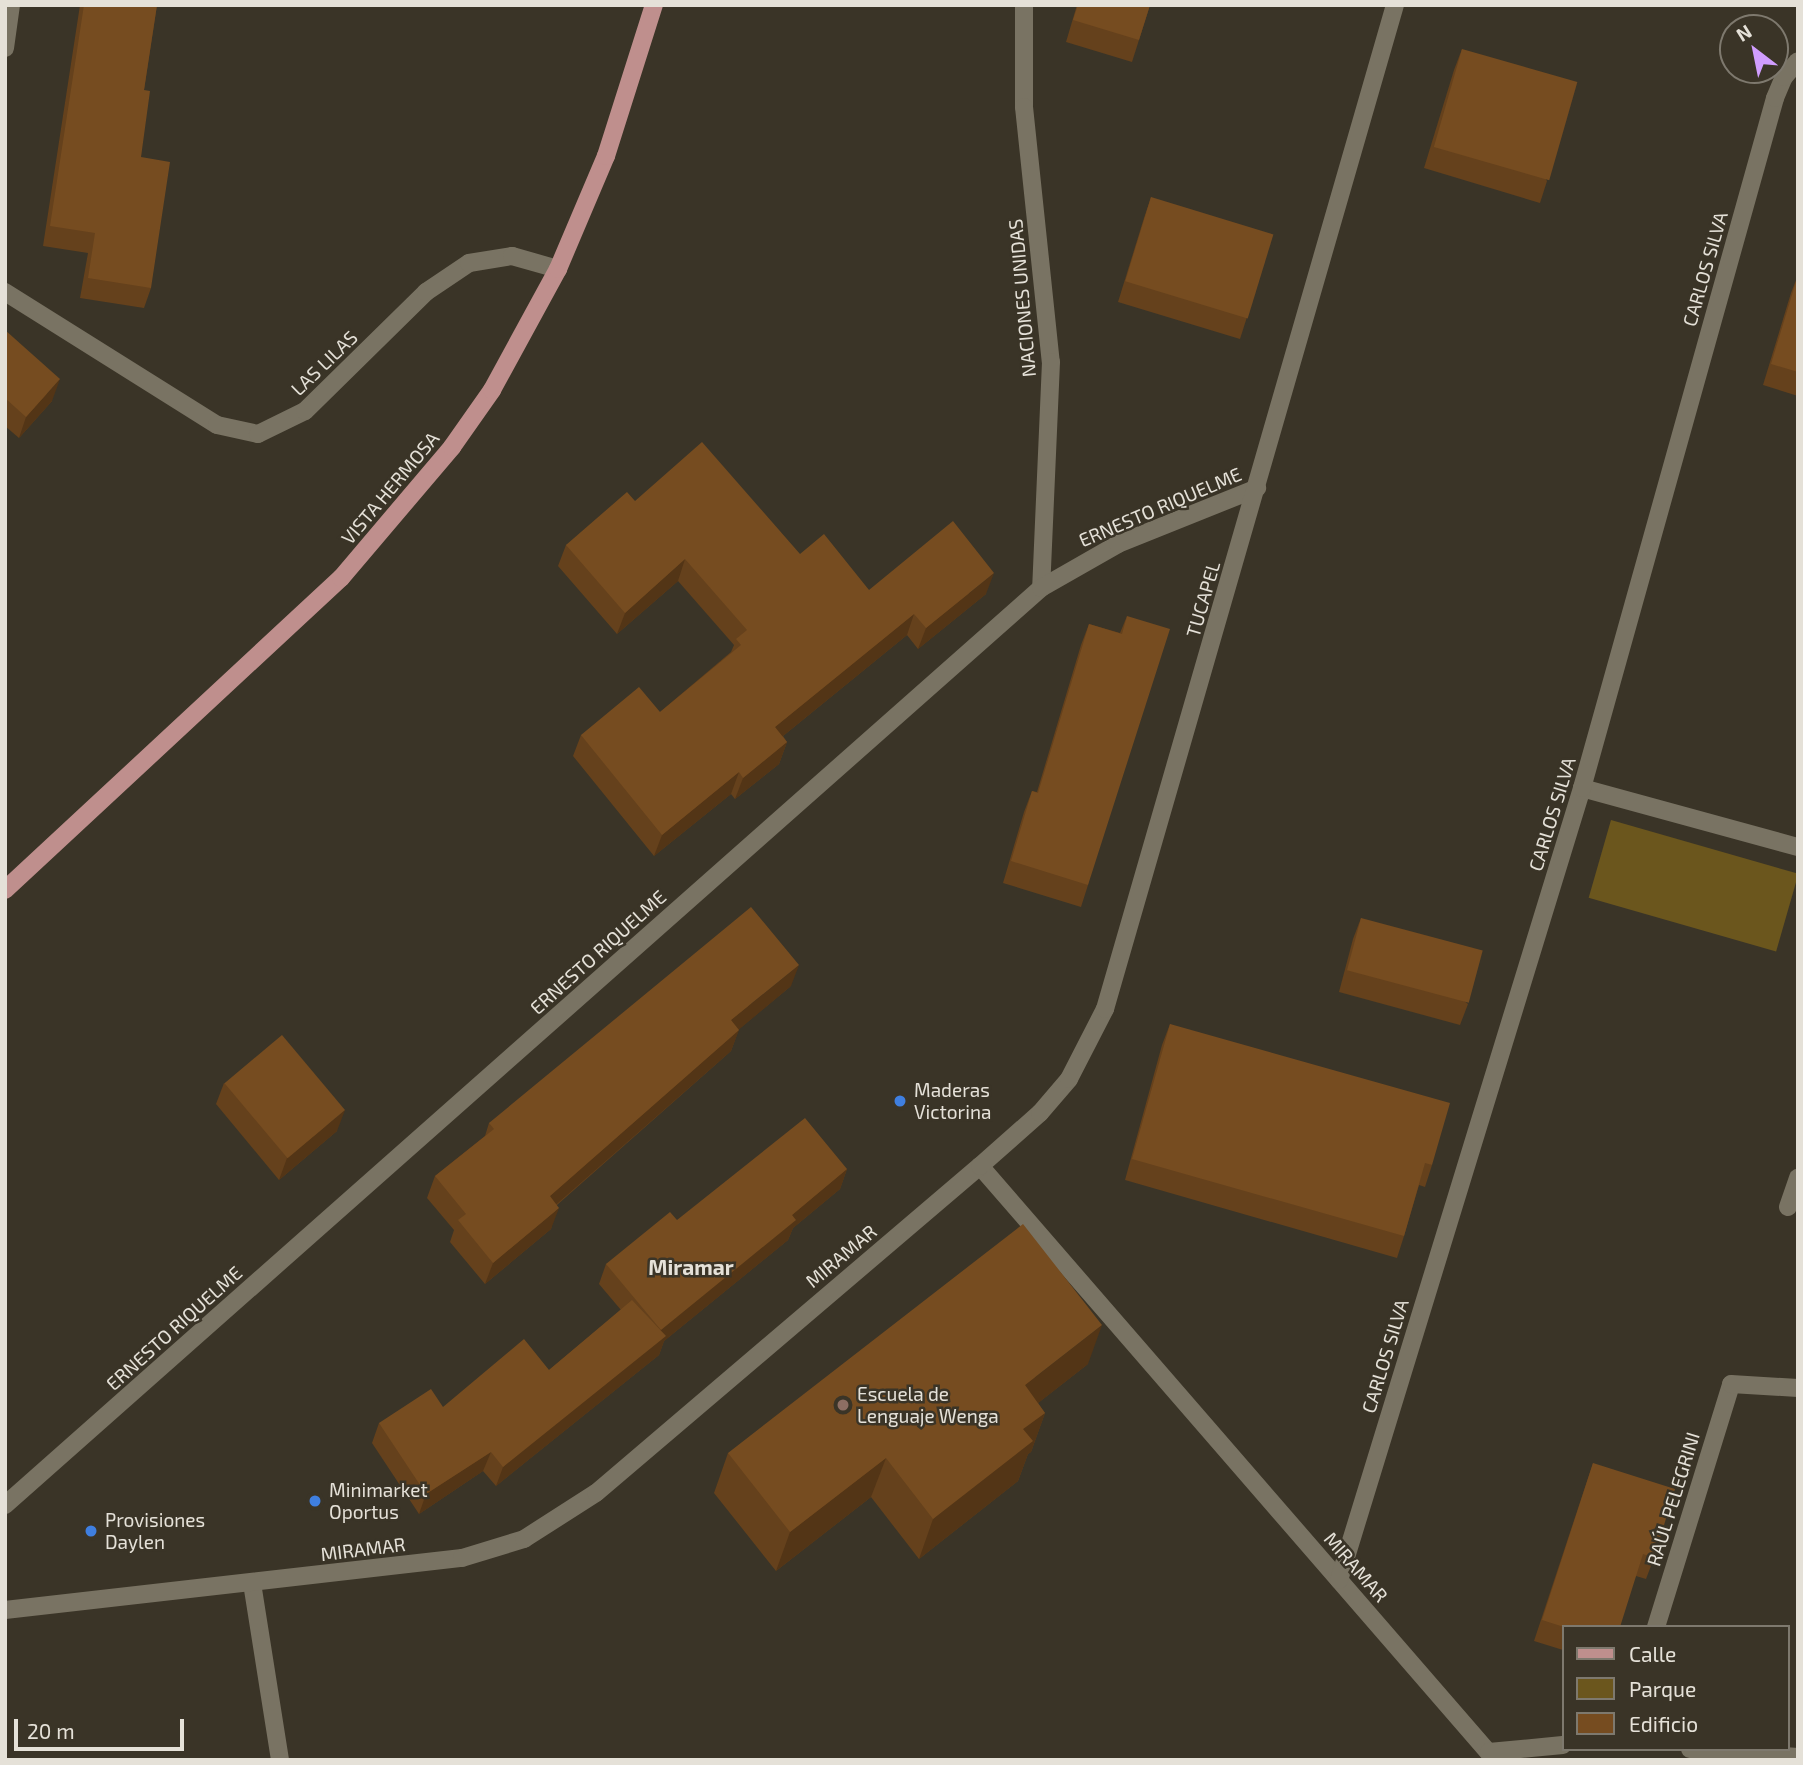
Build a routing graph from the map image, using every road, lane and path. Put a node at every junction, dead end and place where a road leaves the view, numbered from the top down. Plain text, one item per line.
1 (10, 5) edge
2 (654, 5) edge
3 (1024, 5) edge
4 (1395, 5) edge
5 (5, 48) edge
6 (1798, 61) edge
7 (558, 269) junction
8 (5, 292) edge
9 (1257, 488) junction
10 (1041, 588) junction
11 (1582, 788) junction
12 (1798, 847) edge
13 (5, 890) edge
14 (980, 1166) junction
15 (1798, 1178) edge
16 (1788, 1207) dead end
17 (1798, 1388) edge
18 (5, 1505) edge
19 (1339, 1580) junction
20 (252, 1583) junction
21 (5, 1610) edge
22 (1657, 1625) edge
23 (1562, 1745) edge
24 (1717, 1751) edge
25 (1492, 1756) edge
26 (1798, 1757) edge
27 (280, 1760) edge

1 - 5 street
2 - 7 main road, VISTA HERMOSA
3 - 10 street, NACIONES UNIDAS
4 - 9 street, TUCAPEL
6 - 11 street, CARLOS SILVA
7 - 8 street, LAS LILAS
7 - 13 main road, VISTA HERMOSA
9 - 10 street, ERNESTO RIQUELME
9 - 14 street, TUCAPEL
10 - 18 street, ERNESTO RIQUELME
11 - 12 street
11 - 19 street, CARLOS SILVA
14 - 19 street, MIRAMAR
14 - 20 street, MIRAMAR
15 - 16 street
17 - 22 street, RAÚL PELEGRINI
19 - 25 street, MIRAMAR
20 - 21 street, MIRAMAR
20 - 27 street
23 - 25 street
24 - 26 street

